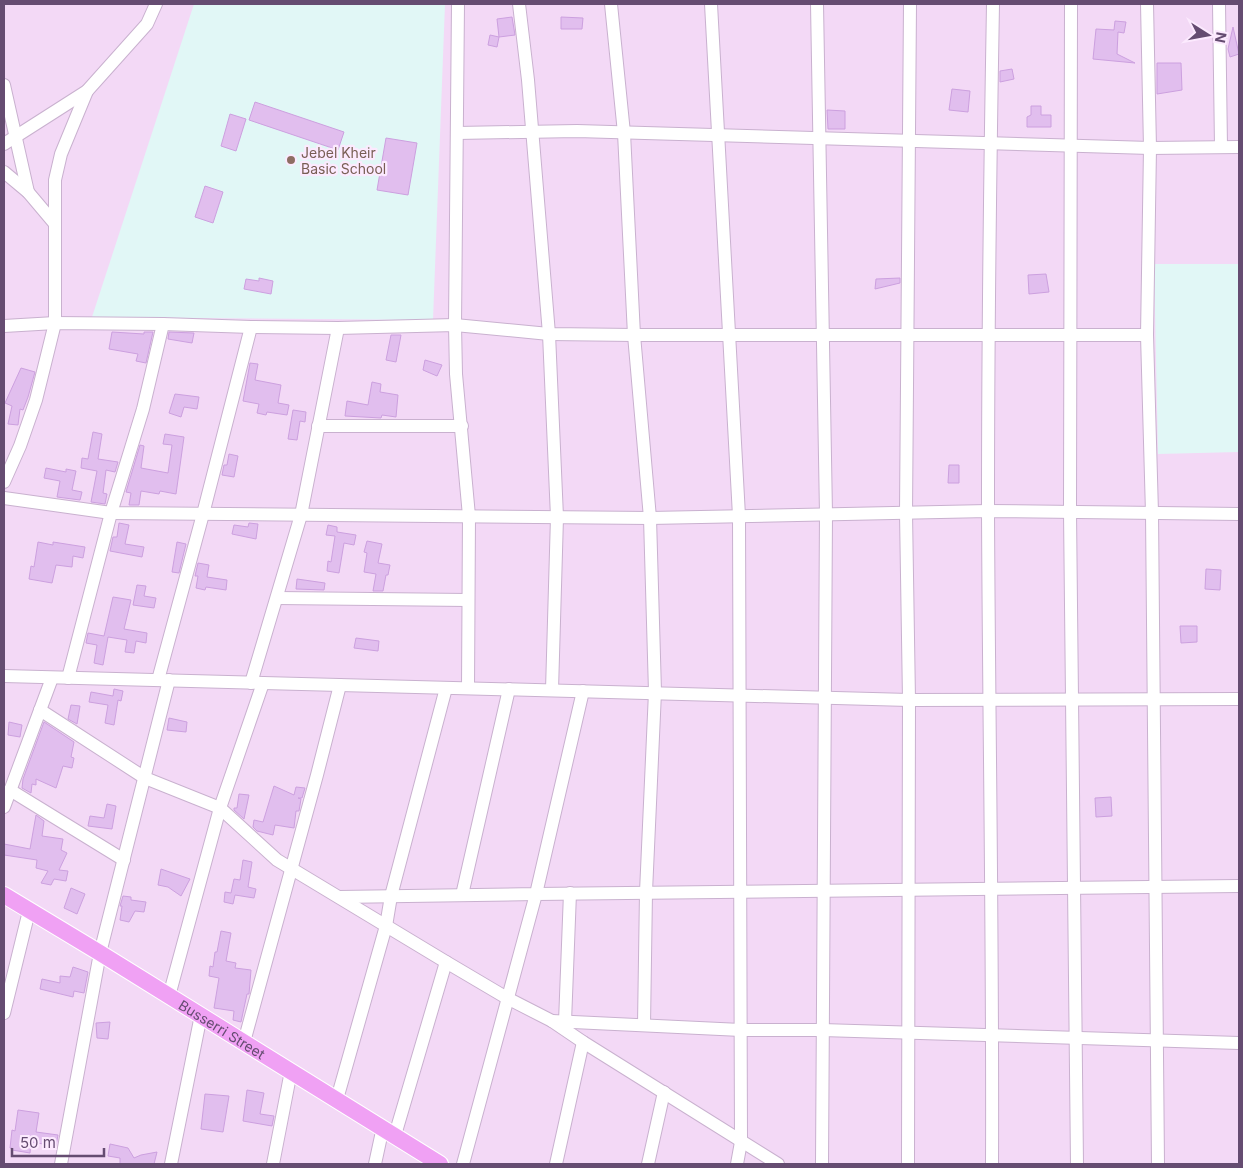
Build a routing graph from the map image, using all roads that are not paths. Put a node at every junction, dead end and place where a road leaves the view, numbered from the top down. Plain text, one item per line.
1 (156, 4) edge
2 (458, 4) edge
3 (519, 4) edge
4 (611, 4) edge
5 (711, 4) edge
6 (817, 4) edge
7 (910, 4) edge
8 (993, 4) edge
9 (1071, 4) edge
10 (1147, 4) edge
11 (1218, 4) edge
12 (4, 85) edge
13 (87, 91) junction
14 (532, 131) junction
15 (624, 132) junction
16 (457, 133) junction
17 (718, 135) junction
18 (819, 138) junction
19 (9, 141) edge
20 (908, 141) junction
21 (990, 143) junction
22 (1071, 146) junction
23 (1221, 147) junction
24 (1239, 147) edge
25 (1150, 148) junction
26 (4, 172) edge
27 (28, 192) junction
28 (55, 224) junction
29 (55, 323) junction
30 (163, 324) junction
31 (455, 325) junction
32 (4, 326) edge
33 (251, 327) junction
34 (338, 328) junction
35 (549, 334) junction
36 (729, 335) junction
37 (823, 335) junction
38 (907, 335) junction
39 (989, 335) junction
40 (1070, 335) junction
41 (1147, 335) junction
42 (634, 336) junction
43 (318, 426) junction
44 (462, 426) junction
45 (4, 482) edge
46 (4, 498) edge
47 (988, 511) junction
48 (1070, 512) junction
49 (110, 513) junction
50 (906, 513) junction
51 (1152, 513) junction
52 (203, 514) junction
53 (826, 514) junction
54 (1239, 514) edge
55 (301, 515) junction
56 (469, 516) junction
57 (739, 516) junction
58 (557, 517) junction
59 (650, 518) junction
60 (276, 598) junction
61 (468, 600) junction
62 (4, 676) edge
63 (52, 678) junction
64 (68, 678) junction
65 (163, 680) junction
66 (257, 683) junction
67 (340, 685) junction
68 (446, 688) junction
69 (468, 688) junction
70 (509, 689) junction
71 (552, 690) junction
72 (583, 691) junction
73 (655, 692) junction
74 (740, 695) junction
75 (825, 697) junction
76 (1154, 699) junction
77 (1239, 699) edge
78 (909, 700) junction
79 (990, 700) junction
80 (1072, 700) junction
81 (40, 710) junction
82 (145, 778) junction
83 (10, 790) junction
84 (4, 807) edge
85 (220, 808) junction
86 (124, 860) junction
87 (291, 868) junction
88 (1156, 886) junction
89 (1239, 886) edge
90 (992, 888) junction
91 (1074, 888) junction
92 (909, 889) junction
93 (823, 890) junction
94 (740, 891) junction
95 (646, 892) junction
96 (570, 893) junction
97 (536, 894) junction
98 (4, 895) edge
99 (462, 895) junction
100 (391, 896) junction
101 (339, 897) junction
102 (30, 911) junction
103 (386, 926) junction
104 (100, 953) junction
105 (446, 962) junction
106 (170, 996) junction
107 (507, 998) junction
108 (4, 1013) edge
109 (201, 1015) junction
110 (552, 1021) junction
111 (565, 1022) junction
112 (644, 1025) junction
113 (741, 1030) junction
114 (822, 1030) junction
115 (908, 1034) junction
116 (993, 1036) junction
117 (1076, 1038) junction
118 (1157, 1041) junction
119 (244, 1042) junction
120 (583, 1042) junction
121 (1239, 1043) edge
122 (291, 1071) junction
123 (664, 1092) junction
124 (337, 1099) junction
125 (389, 1131) junction
126 (741, 1142) junction
127 (61, 1164) edge
128 (171, 1164) edge
129 (272, 1164) edge
130 (375, 1164) edge
131 (440, 1164) edge
132 (463, 1164) edge
133 (556, 1164) edge
134 (648, 1164) edge
135 (736, 1164) edge
136 (778, 1164) edge
137 (822, 1164) edge
138 (908, 1164) edge
139 (992, 1164) edge
140 (1077, 1164) edge
141 (1158, 1164) edge

1 - 13 street
2 - 16 street
3 - 14 street
4 - 15 street
5 - 17 street
6 - 18 street
7 - 20 street
8 - 21 street
9 - 22 street
10 - 25 street
11 - 23 street
12 - 19 street
13 - 19 street
13 - 28 street
14 - 15 street
14 - 16 street
14 - 35 street
15 - 17 street
15 - 42 street
16 - 31 street
17 - 18 street
17 - 36 street
18 - 20 street
18 - 37 street
19 - 27 street
20 - 21 street
20 - 38 street
21 - 22 street
21 - 39 street
22 - 25 street
22 - 40 street
23 - 24 street
23 - 25 street
25 - 41 street
26 - 27 street
27 - 28 street
28 - 29 street
29 - 30 street
29 - 32 street
29 - 45 street
30 - 33 street
30 - 49 street
31 - 34 street
31 - 35 street
31 - 44 street
33 - 34 street
33 - 52 street
34 - 43 street
35 - 42 street
35 - 58 street
36 - 37 street
36 - 42 street
36 - 57 street
37 - 38 street
37 - 53 street
38 - 39 street
38 - 50 street
39 - 40 street
39 - 47 street
40 - 41 street
40 - 48 street
41 - 51 street
42 - 59 street
43 - 44 street
43 - 55 street
44 - 56 street
46 - 49 street
47 - 48 street
47 - 50 street
47 - 79 street
48 - 51 street
48 - 80 street
49 - 52 street
49 - 64 street
50 - 53 street
50 - 78 street
51 - 54 street
51 - 76 street
52 - 55 street
52 - 65 street
53 - 57 street
53 - 75 street
55 - 56 street
55 - 60 street
56 - 58 street
56 - 61 street
57 - 59 street
57 - 74 street
58 - 59 street
58 - 71 street
59 - 73 street
60 - 61 street
60 - 66 street
61 - 69 street
62 - 63 street
63 - 64 street
63 - 81 street
64 - 65 street
65 - 66 street
65 - 82 street
66 - 67 street
66 - 85 street
67 - 68 street
67 - 87 street
68 - 69 street
68 - 100 street
69 - 70 street
70 - 71 street
70 - 99 street
71 - 72 street
72 - 73 street
72 - 97 street
73 - 74 street
73 - 95 street
74 - 75 street
74 - 94 street
75 - 78 street
75 - 93 street
76 - 77 street
76 - 80 street
76 - 88 street
78 - 79 street
78 - 92 street
79 - 80 street
79 - 90 street
80 - 91 street
81 - 82 street
81 - 83 street
82 - 85 street
82 - 86 street
83 - 84 street
83 - 86 street
85 - 87 street
85 - 106 street
86 - 104 street
87 - 101 street
87 - 119 street
88 - 89 street
88 - 91 street
88 - 118 street
90 - 91 street
90 - 92 street
90 - 116 street
91 - 117 street
92 - 93 street
92 - 115 street
93 - 94 street
93 - 114 street
94 - 95 street
94 - 113 street
95 - 96 street
95 - 112 street
96 - 97 street
96 - 111 street
97 - 99 street
97 - 107 street
98 - 102 main road, Busserri Street
99 - 100 street
100 - 101 street
100 - 103 street
101 - 103 street
102 - 104 main road, Busserri Street
102 - 108 street
103 - 105 street
103 - 124 street
104 - 106 main road, Busserri Street
104 - 127 street
105 - 107 street
105 - 125 street
106 - 109 main road, Busserri Street
107 - 110 street
107 - 132 street
109 - 119 main road, Busserri Street
109 - 128 street
110 - 111 street
110 - 120 street
111 - 112 street
112 - 113 street
113 - 114 street
113 - 126 street
114 - 115 street
114 - 137 street
115 - 116 street
115 - 138 street
116 - 117 street
116 - 139 street
117 - 118 street
117 - 140 street
118 - 121 street
118 - 141 street
119 - 122 main road, Busserri Street
120 - 123 street
120 - 133 street
122 - 124 main road, Busserri Street
122 - 129 street
123 - 126 street
123 - 134 street
124 - 125 main road, Busserri Street
125 - 130 street
125 - 131 main road, Busserri Street
126 - 135 street
126 - 136 street

